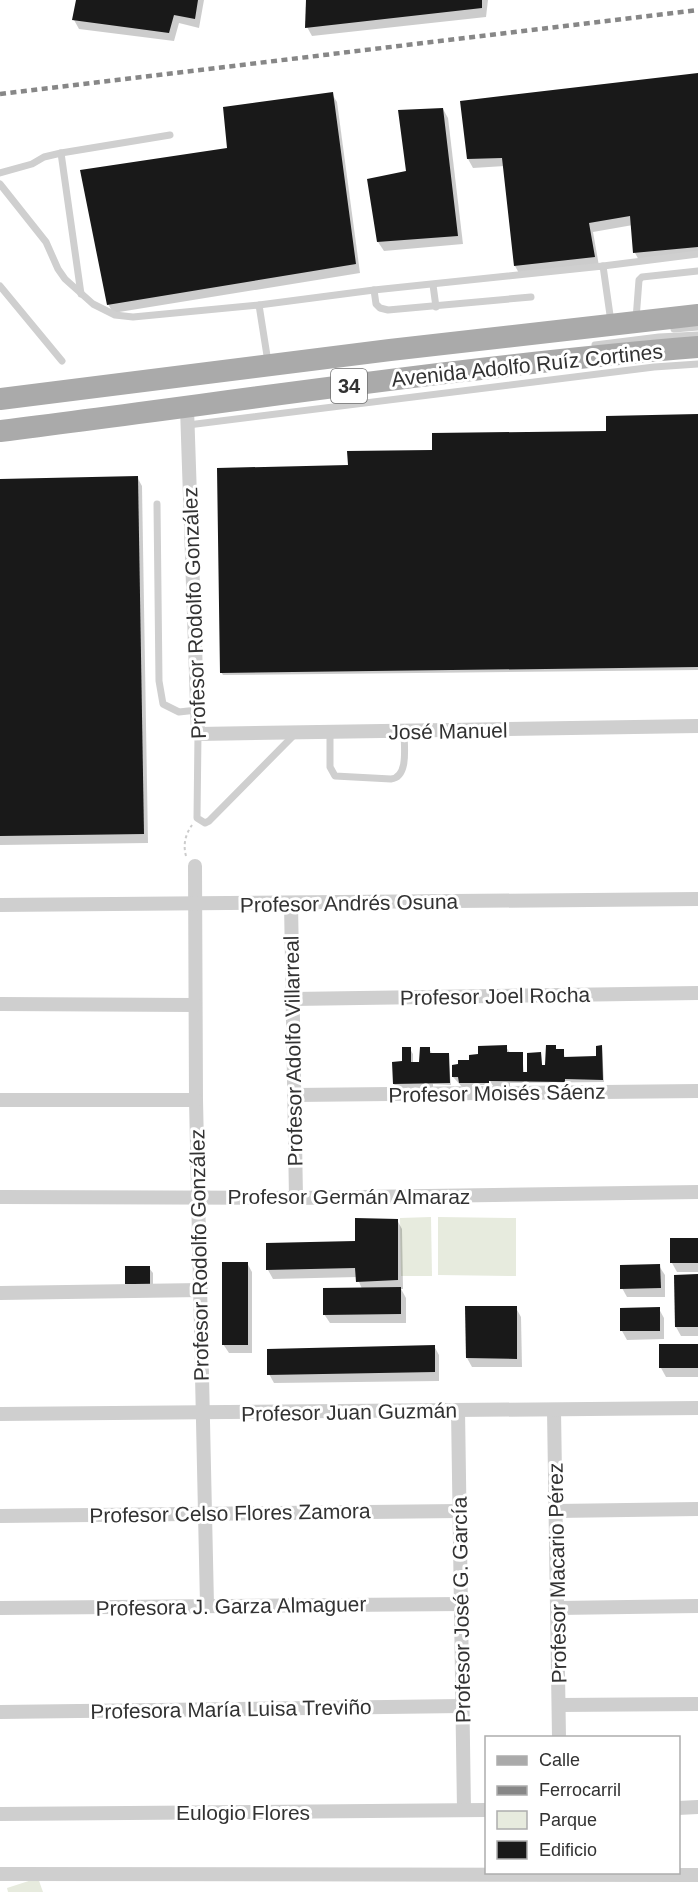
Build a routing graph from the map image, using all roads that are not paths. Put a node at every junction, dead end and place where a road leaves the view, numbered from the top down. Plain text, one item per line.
1 (170, 135) dead end
2 (61, 153) junction
3 (0, 173) edge
4 (0, 184) edge
5 (698, 254) edge
6 (603, 266) junction
7 (698, 271) edge
8 (433, 285) junction
9 (0, 286) edge
10 (374, 290) junction
11 (81, 294) junction
12 (531, 297) dead end
13 (259, 305) junction
14 (436, 307) junction
15 (698, 315) edge
16 (611, 325) junction
17 (640, 326) junction
18 (698, 327) edge
19 (698, 335) edge
20 (588, 346) dead end
21 (698, 347) edge
22 (62, 361) dead end
23 (698, 364) edge
24 (268, 365) junction
25 (0, 399) edge
26 (188, 416) junction
27 (0, 431) edge
28 (157, 504) dead end
29 (197, 710) junction
30 (698, 730) edge
31 (330, 732) junction
32 (404, 732) junction
33 (296, 733) junction
34 (198, 734) junction
35 (195, 866) road end
36 (698, 899) edge
37 (291, 903) junction
38 (196, 904) junction
39 (0, 905) edge
40 (698, 993) edge
41 (293, 999) junction
42 (0, 1004) edge
43 (195, 1005) junction
44 (698, 1091) edge
45 (295, 1095) junction
46 (0, 1100) edge
47 (196, 1100) junction
48 (698, 1192) edge
49 (0, 1197) edge
50 (199, 1197) junction
51 (296, 1198) junction
52 (201, 1290) junction
53 (0, 1293) edge
54 (698, 1408) edge
55 (458, 1410) junction
56 (554, 1410) junction
57 (202, 1413) junction
58 (0, 1414) edge
59 (698, 1509) edge
60 (459, 1511) junction
61 (556, 1511) junction
62 (204, 1514) junction
63 (0, 1516) edge
64 (462, 1604) junction
65 (207, 1605) junction
66 (698, 1606) edge
67 (0, 1608) edge
68 (558, 1608) junction
69 (698, 1704) edge
70 (559, 1705) junction
71 (462, 1706) junction
72 (0, 1712) edge
73 (559, 1736) edge
74 (698, 1807) edge
75 (680, 1808) edge
76 (464, 1810) junction
77 (485, 1810) edge
78 (0, 1814) edge
79 (0, 1874) edge
80 (512, 1874) edge
81 (698, 1875) edge

1 - 2 lane
2 - 3 lane
2 - 11 lane
4 - 11 lane
5 - 6 lane
6 - 8 lane
6 - 16 lane
7 - 17 lane
8 - 10 lane
8 - 14 lane
9 - 22 lane
10 - 13 lane
10 - 14 lane
11 - 13 lane
12 - 14 lane
13 - 24 lane
15 - 17 main road, Avenida Adolfo Ruíz Cortines / 34
16 - 17 main road, Avenida Adolfo Ruíz Cortines / 34
16 - 24 main road, Avenida Adolfo Ruíz Cortines / 34
17 - 18 lane
19 - 20 lane
21 - 26 main road, Avenida Adolfo Ruíz Cortines / 34
23 - 26 lane
24 - 25 main road, Avenida Adolfo Ruíz Cortines / 34
26 - 27 main road, Avenida Adolfo Ruíz Cortines / 34
26 - 29 street, Profesor Rodolfo González
28 - 29 lane
29 - 34 street, Profesor Rodolfo González
30 - 32 street, José Manuel
31 - 32 street, José Manuel
31 - 32 lane
31 - 33 street, José Manuel
33 - 34 street, José Manuel
33 - 34 lane, Profesor Rodolfo González
35 - 38 street, Profesor Rodolfo González
36 - 37 street, Profesor Andrés Osuna
37 - 38 street, Profesor Andrés Osuna
37 - 41 street, Profesor Adolfo Villarreal
38 - 39 street, Profesor Andrés Osuna
38 - 43 street, Profesor Rodolfo González
40 - 41 street, Profesor Joel Rocha
41 - 45 street, Profesor Adolfo Villarreal
42 - 43 street
43 - 47 street, Profesor Rodolfo González
44 - 45 street, Profesor Moisés Sáenz
45 - 51 street, Profesor Adolfo Villarreal
46 - 47 street
47 - 50 street, Profesor Rodolfo González
48 - 51 street, Profesor Germán Almaraz
49 - 50 street, Profesor Germán Almaraz
50 - 51 street, Profesor Germán Almaraz
50 - 52 street, Profesor Rodolfo González
52 - 53 street
52 - 57 street, Profesor Rodolfo González
54 - 56 street, Profesor Juan Guzmán
55 - 56 street, Profesor Juan Guzmán
55 - 57 street, Profesor Juan Guzmán
55 - 60 street, Profesor José G. García
56 - 61 street, Profesor Macario Pérez
57 - 58 street, Profesor Juan Guzmán
57 - 62 street, Profesor Rodolfo González
59 - 61 street
60 - 62 street, Profesor Celso Flores Zamora
60 - 64 street, Profesor José G. García
61 - 68 street, Profesor Macario Pérez
62 - 63 street, Profesor Celso Flores Zamora
62 - 65 street, Profesor Rodolfo González
64 - 65 street, Profesora J. Garza Almaguer
64 - 71 street, Profesor José G. García
65 - 67 street, Profesora J. Garza Almaguer
66 - 68 street
68 - 70 street, Profesor Macario Pérez
69 - 70 street
70 - 73 street, Profesor Macario Pérez
71 - 72 street, Profesora María Luisa Treviño
71 - 76 street, Profesor José G. García
74 - 75 street
76 - 77 street, Eulogio Flores
76 - 78 street, Eulogio Flores
79 - 80 street
80 - 81 street

